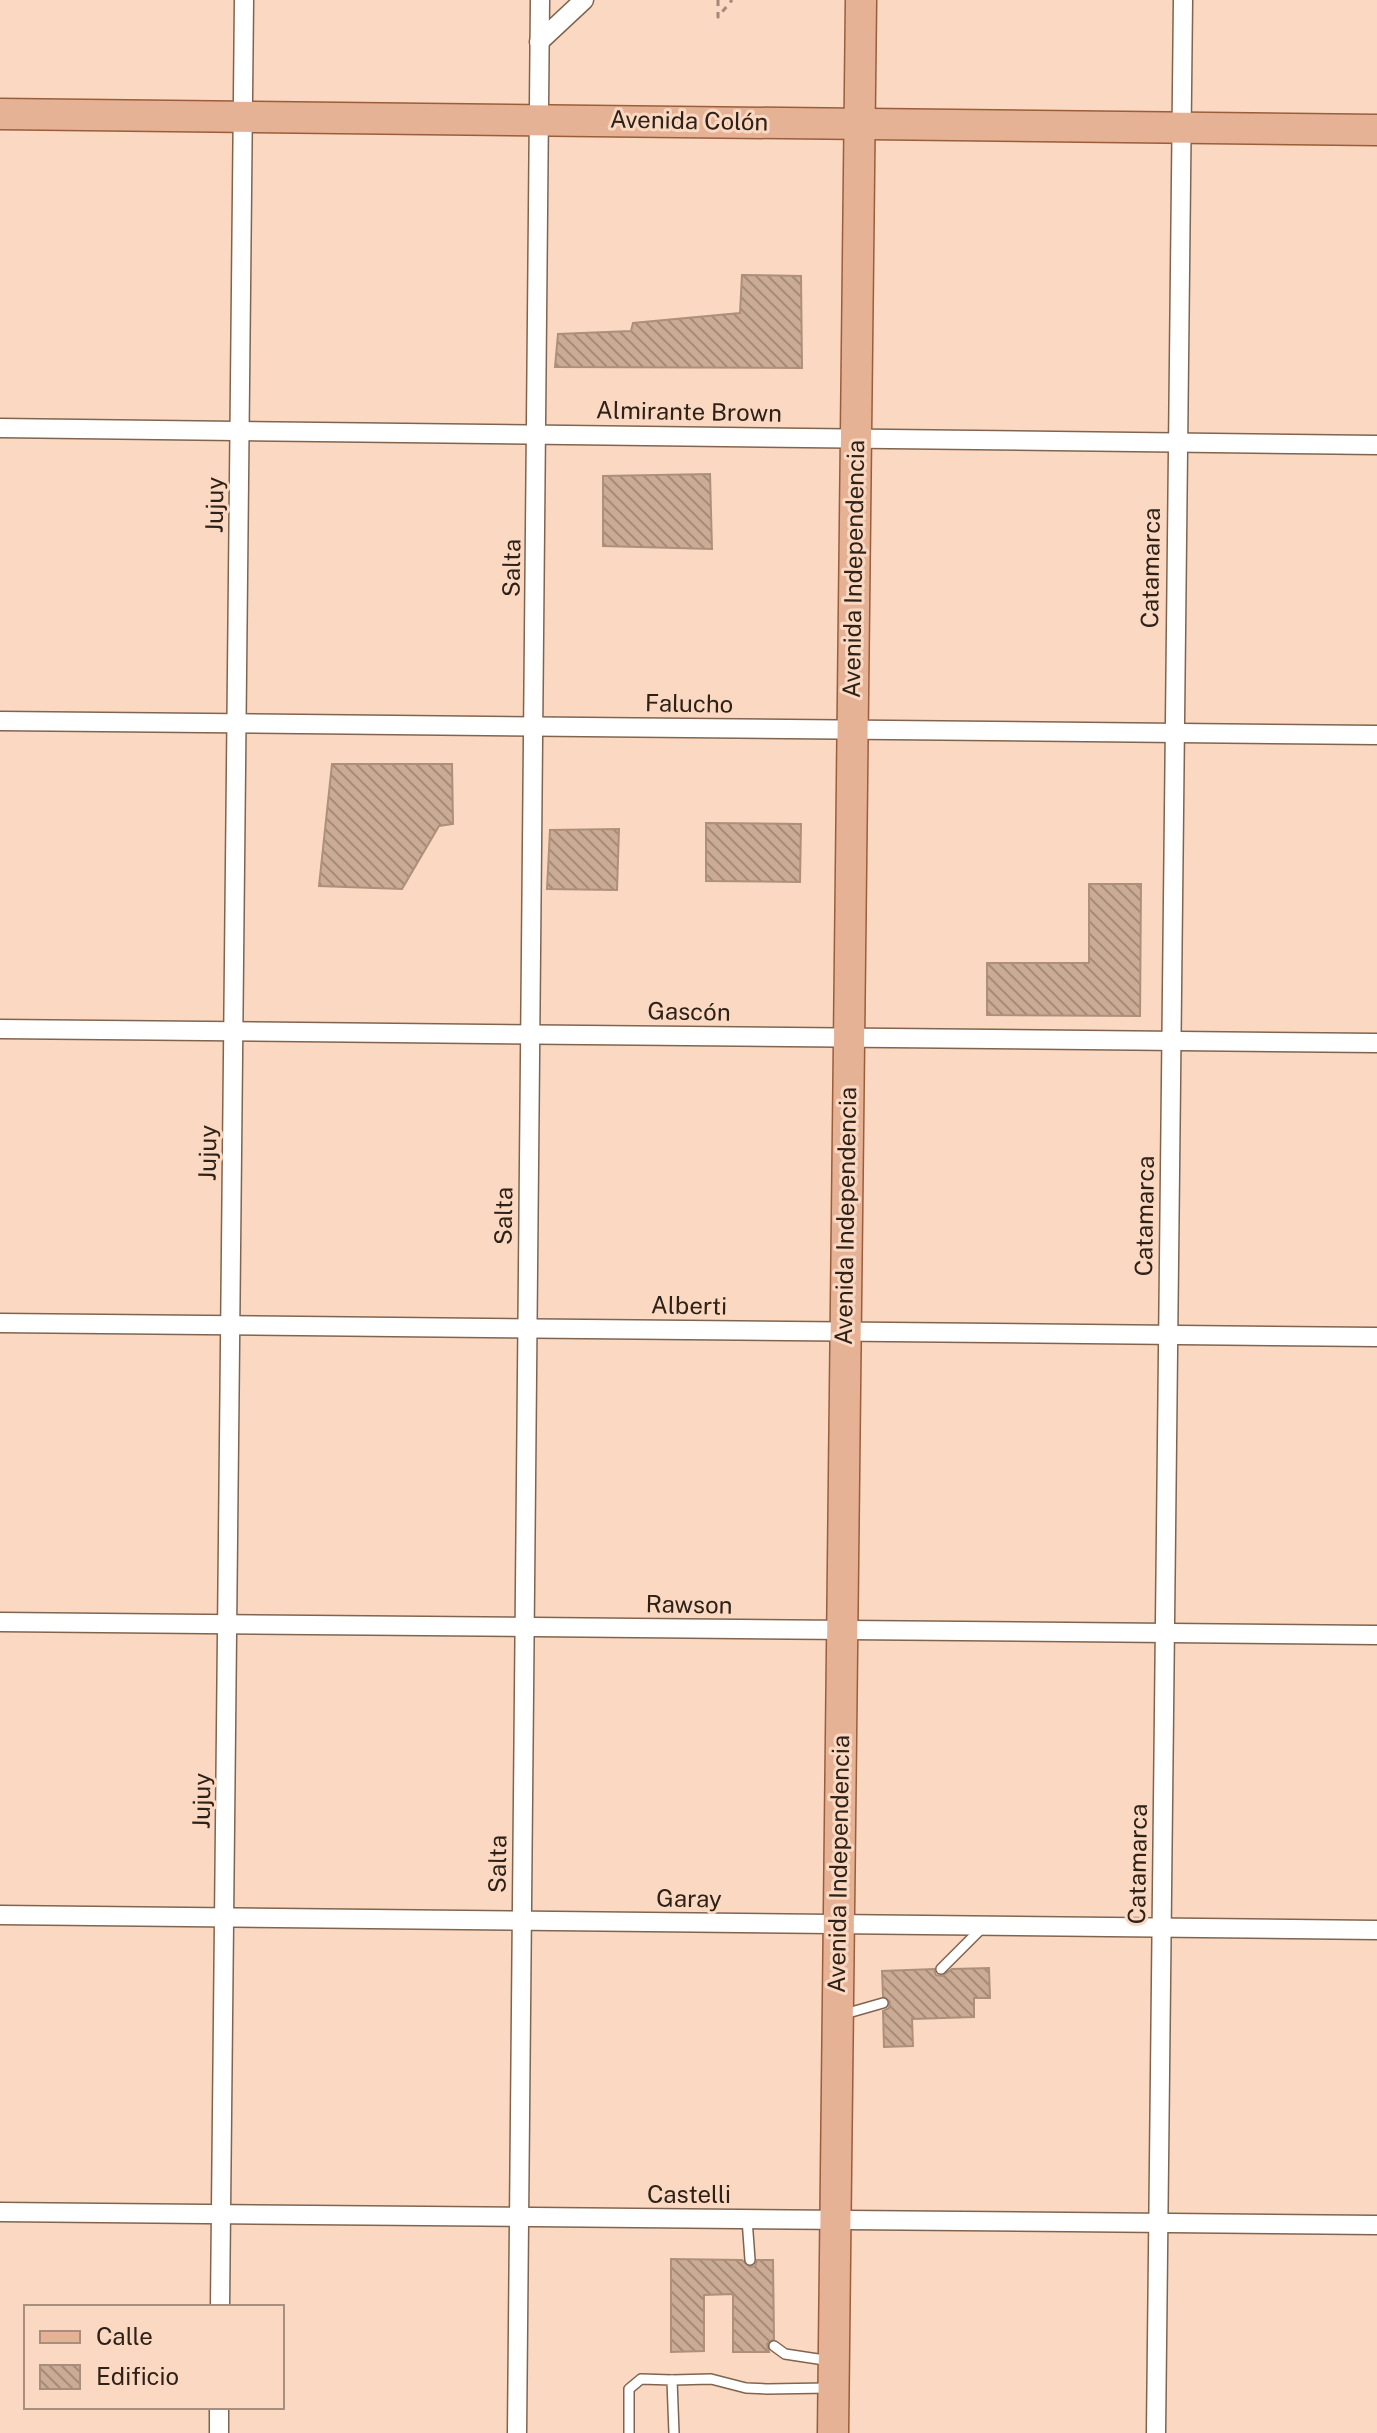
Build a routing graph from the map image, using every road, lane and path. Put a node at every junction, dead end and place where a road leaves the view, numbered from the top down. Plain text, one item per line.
1 (244, 0) edge
2 (540, 0) edge
3 (584, 0) edge
4 (718, 0) edge
5 (732, 0) edge
6 (861, 0) edge
7 (1183, 0) edge
8 (539, 42) junction
9 (0, 114) edge
10 (243, 116) junction
11 (539, 119) junction
12 (858, 122) junction
13 (1181, 127) junction
14 (1377, 130) edge
15 (0, 428) edge
16 (240, 431) junction
17 (538, 434) junction
18 (857, 439) junction
19 (1176, 441) junction
20 (1377, 445) edge
21 (0, 721) edge
22 (237, 723) junction
23 (533, 726) junction
24 (852, 730) junction
25 (1173, 733) junction
26 (1377, 735) edge
27 (0, 1029) edge
28 (234, 1031) junction
29 (530, 1034) junction
30 (848, 1037) junction
31 (1170, 1040) junction
32 (1377, 1043) edge
33 (0, 1323) edge
34 (231, 1325) junction
35 (527, 1328) junction
36 (845, 1331) junction
37 (1167, 1335) junction
38 (1377, 1337) edge
39 (0, 1622) edge
40 (227, 1624) junction
41 (524, 1627) junction
42 (842, 1630) junction
43 (1164, 1633) junction
44 (1377, 1635) edge
45 (0, 1915) edge
46 (224, 1917) junction
47 (522, 1921) junction
48 (839, 1925) junction
49 (984, 1926) junction
50 (1161, 1928) junction
51 (1377, 1930) edge
52 (941, 1969) dead end
53 (883, 2003) dead end
54 (838, 2016) junction
55 (0, 2212) edge
56 (221, 2214) junction
57 (519, 2217) junction
58 (747, 2219) junction
59 (835, 2220) junction
60 (1158, 2223) junction
61 (1377, 2225) edge
62 (750, 2260) dead end
63 (220, 2305) edge
64 (774, 2346) dead end
65 (834, 2375) junction
66 (672, 2380) junction
67 (219, 2409) edge
68 (219, 2433) edge
69 (517, 2433) edge
70 (629, 2433) edge
71 (674, 2433) edge
72 (833, 2433) edge
73 (1156, 2433) edge

1 - 10 street, Jujuy
2 - 8 street, Salta
3 - 8 street
4 - 5 path
6 - 12 main road, Avenida Independencia
7 - 13 street, Catamarca
8 - 11 street, Salta
9 - 10 main road, Avenida Colón
10 - 11 main road, Avenida Colón
10 - 16 street, Jujuy
11 - 12 main road, Avenida Colón
11 - 17 street, Salta
12 - 13 main road, Avenida Colón
12 - 18 main road, Avenida Independencia
13 - 14 main road, Avenida Colón
13 - 19 street, Catamarca
15 - 16 street, Almirante Brown
16 - 17 street, Almirante Brown
16 - 22 street, Jujuy
17 - 18 street, Almirante Brown
17 - 23 street, Salta
18 - 19 street, Almirante Brown
18 - 24 main road, Avenida Independencia
19 - 20 street, Almirante Brown
19 - 25 street, Catamarca
21 - 22 street, Falucho
22 - 23 street, Falucho
22 - 28 street, Jujuy
23 - 24 street, Falucho
23 - 29 street, Salta
24 - 25 street, Falucho
24 - 30 main road, Avenida Independencia
25 - 26 street, Falucho
25 - 31 street, Catamarca
27 - 28 street, Gascón
28 - 29 street, Gascón
28 - 34 street, Jujuy
29 - 30 street, Gascón
29 - 35 street, Salta
30 - 31 street, Gascón
30 - 36 main road, Avenida Independencia
31 - 32 street, Gascón
31 - 37 street, Catamarca
33 - 34 street, Alberti
34 - 35 street, Alberti
34 - 40 street, Jujuy
35 - 36 street, Alberti
35 - 41 street, Salta
36 - 37 street, Alberti
36 - 42 main road, Avenida Independencia
37 - 38 street, Alberti
37 - 43 street, Catamarca
39 - 40 street, Rawson
40 - 41 street, Rawson
40 - 46 street, Jujuy
41 - 42 street, Rawson
41 - 47 street, Salta
42 - 43 street, Rawson
42 - 48 main road, Avenida Independencia
43 - 44 street, Rawson
43 - 50 street, Catamarca
45 - 46 street, Garay
46 - 47 street, Garay
46 - 56 street, Jujuy
47 - 48 street, Garay
47 - 57 street, Salta
48 - 49 street, Garay
48 - 54 main road, Avenida Independencia
49 - 50 street, Garay
49 - 52 lane
50 - 51 street, Garay
50 - 60 street, Catamarca
53 - 54 lane
54 - 59 main road, Avenida Independencia
55 - 56 street, Castelli
56 - 57 street, Castelli
56 - 63 street, Jujuy
57 - 58 street, Castelli
57 - 69 street, Salta
58 - 59 street, Castelli
58 - 62 lane
59 - 60 street, Castelli
59 - 65 main road, Avenida Independencia
60 - 61 street, Castelli
60 - 73 street, Catamarca
64 - 65 lane
65 - 66 lane
65 - 72 main road, Avenida Independencia
66 - 70 lane
66 - 71 lane
67 - 68 street

